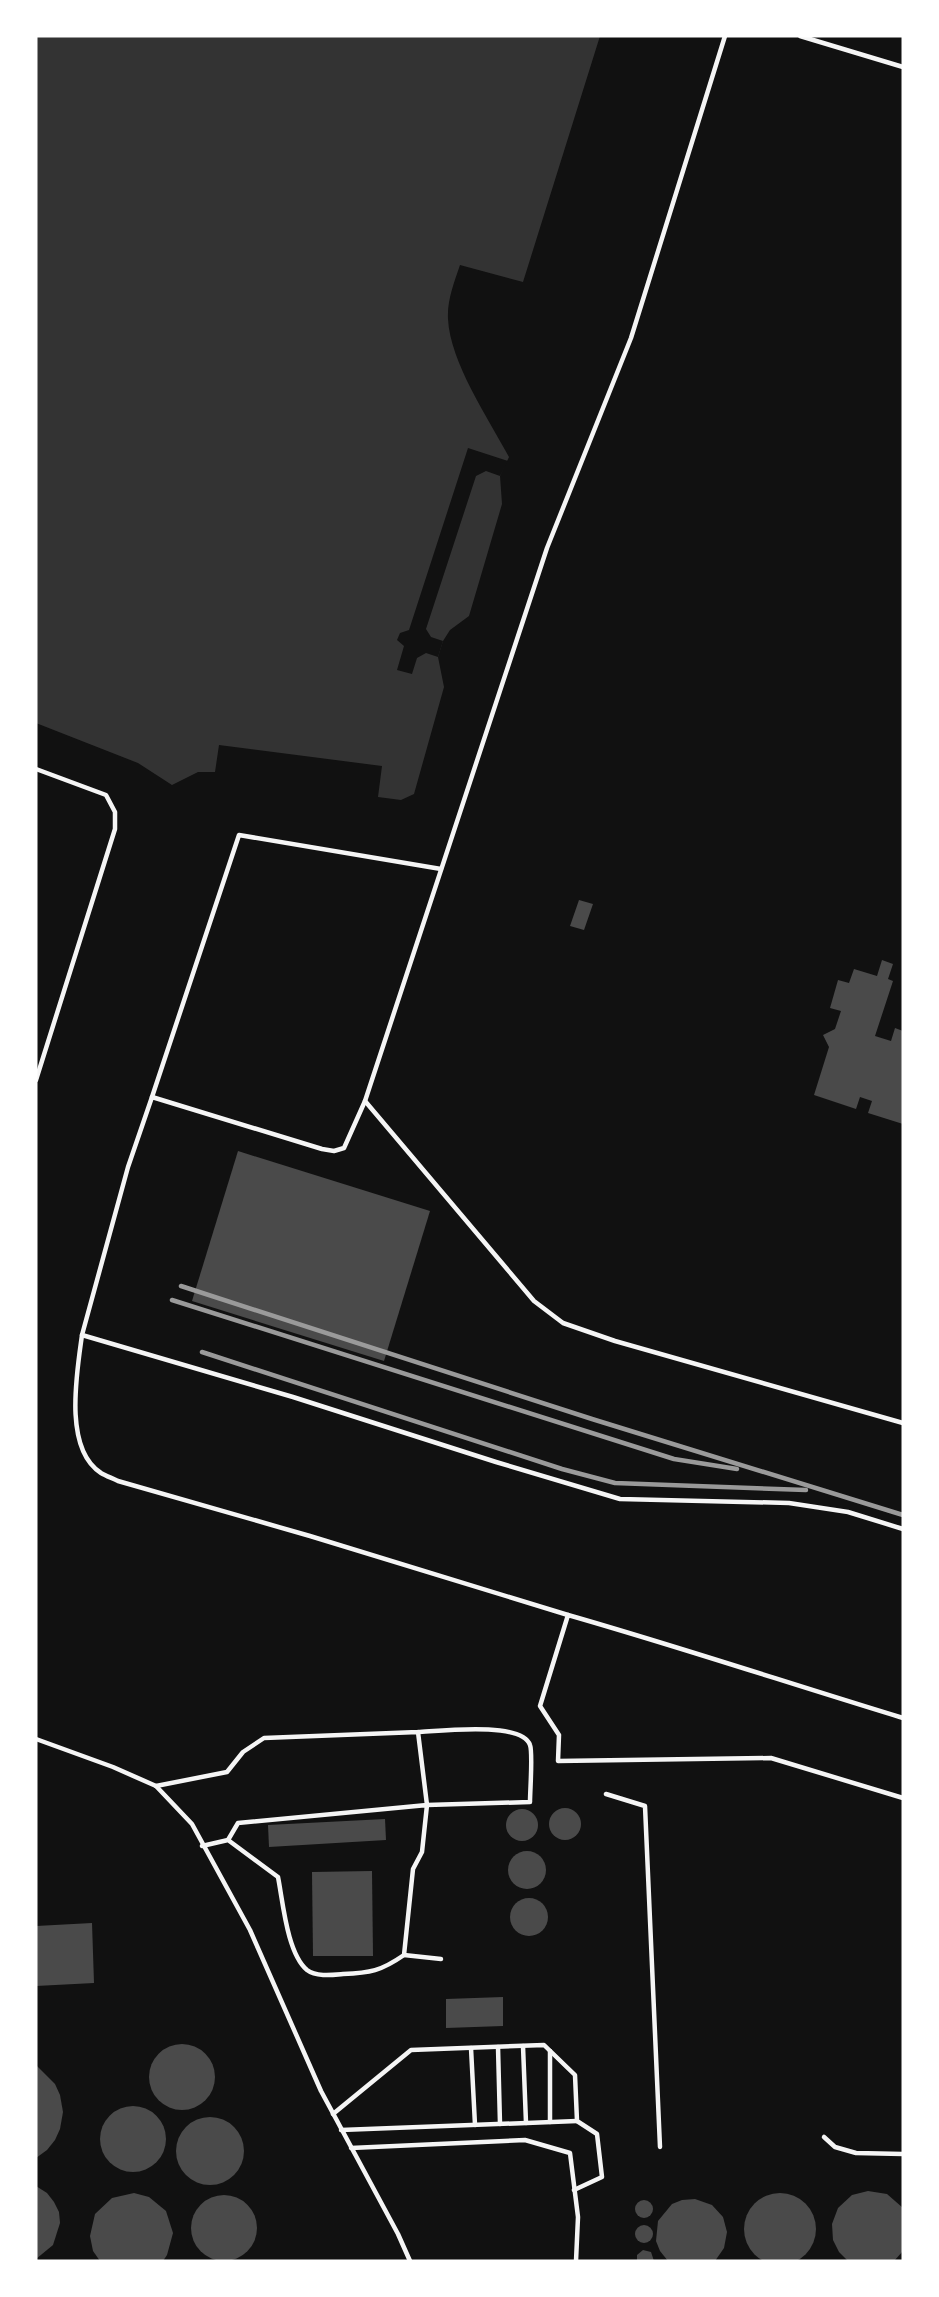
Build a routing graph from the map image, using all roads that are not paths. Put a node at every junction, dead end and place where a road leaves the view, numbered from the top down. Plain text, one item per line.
1 (725, 36) edge
2 (800, 36) edge
3 (903, 67) edge
4 (36, 769) edge
5 (441, 869) junction
6 (36, 1080) edge
7 (152, 1097) junction
8 (365, 1101) junction
9 (82, 1335) junction
10 (903, 1423) edge
11 (903, 1529) edge
12 (568, 1615) junction
13 (903, 1718) edge
14 (418, 1732) junction
15 (36, 1739) edge
16 (156, 1786) junction
17 (606, 1794) dead end
18 (903, 1798) edge
19 (427, 1805) junction
20 (228, 1840) junction
21 (202, 1846) junction
22 (404, 1955) junction
23 (441, 1959) dead end
24 (523, 2046) junction
25 (498, 2047) junction
26 (471, 2048) junction
27 (550, 2051) junction
28 (333, 2114) junction
29 (577, 2121) junction
30 (550, 2122) junction
31 (526, 2123) junction
32 (500, 2124) junction
33 (475, 2125) junction
34 (341, 2130) junction
35 (824, 2137) dead end
36 (660, 2146) dead end
37 (351, 2148) junction
38 (903, 2154) edge
39 (574, 2190) junction
40 (410, 2261) edge
41 (576, 2261) edge

1 - 5 lane
2 - 3 lane
4 - 6 lane
5 - 7 lane
5 - 8 lane
7 - 8 lane
7 - 9 lane
8 - 10 lane
9 - 11 lane
9 - 12 lane
12 - 13 lane
12 - 18 lane
14 - 16 lane
14 - 19 lane
14 - 19 lane
15 - 16 lane
16 - 21 lane
17 - 36 lane
19 - 20 lane
19 - 22 lane
20 - 21 lane
20 - 22 lane
21 - 28 lane
22 - 23 lane
24 - 25 lane
24 - 27 lane
24 - 31 lane
25 - 26 lane
25 - 32 lane
26 - 28 lane
26 - 33 lane
27 - 29 lane
27 - 30 lane
28 - 34 lane
29 - 30 lane
29 - 39 lane
30 - 31 lane
31 - 32 lane
32 - 33 lane
33 - 34 lane
34 - 37 lane
35 - 38 lane
37 - 39 lane
37 - 40 lane
39 - 41 lane

